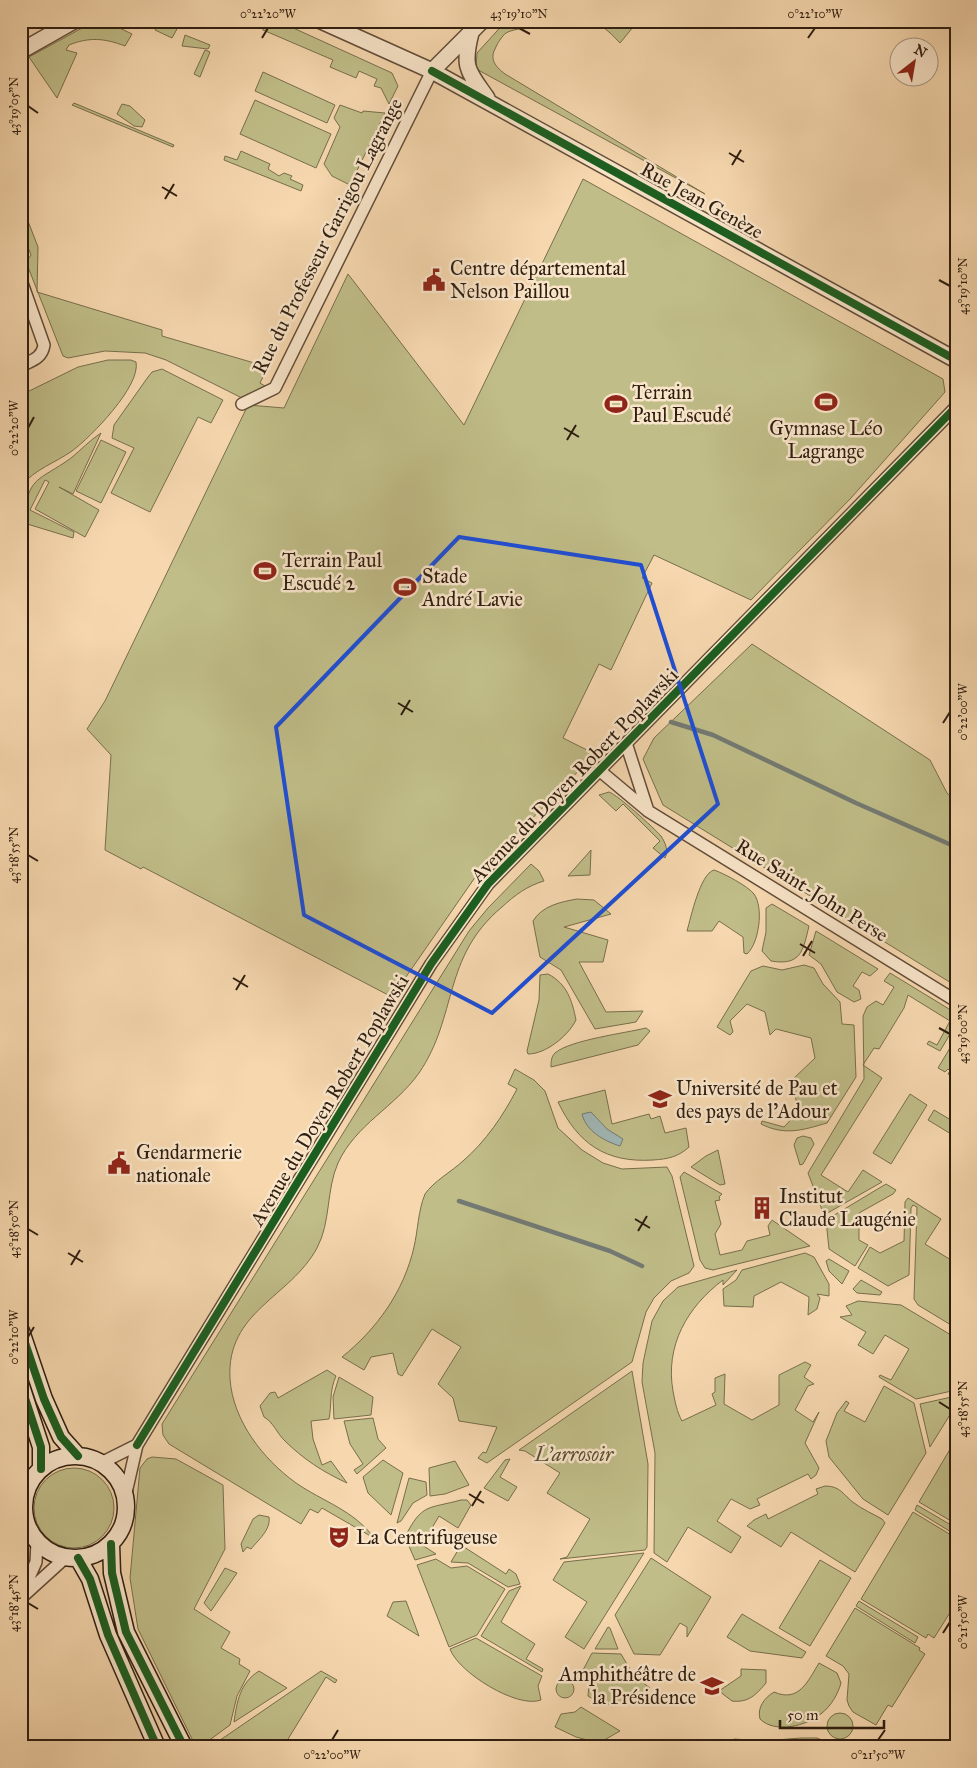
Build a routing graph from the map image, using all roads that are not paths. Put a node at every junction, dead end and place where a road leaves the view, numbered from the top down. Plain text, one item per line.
1 (74, 21) edge
2 (322, 21) edge
3 (482, 21) edge
4 (471, 33) junction
5 (21, 51) edge
6 (432, 70) junction
7 (490, 102) junction
8 (21, 280) edge
9 (956, 360) edge
10 (21, 366) edge
11 (242, 404) dead end
12 (956, 407) edge
13 (626, 743) junction
14 (599, 770) junction
15 (649, 811) junction
16 (956, 1001) edge
17 (21, 1331) edge
18 (21, 1386) edge
19 (137, 1445) junction
20 (78, 1456) junction
21 (101, 1463) junction
22 (41, 1469) junction
23 (25, 1485) edge
24 (125, 1497) junction
25 (23, 1515) edge
26 (37, 1542) junction
27 (111, 1544) junction
28 (71, 1558) junction
29 (21, 1597) edge
30 (157, 1747) edge
31 (184, 1747) edge

1 - 5 street
2 - 6 street, Rue Jean Genèze
3 - 4 street
4 - 6 street
4 - 7 street
6 - 7 street, Rue Jean Genèze
6 - 11 street, Rue du Professeur Garrigou Lagrange
7 - 9 street, Rue Jean Genèze
8 - 10 street
12 - 13 street, Avenue du Doyen Robert Poplawski
13 - 14 street, Avenue du Doyen Robert Poplawski
13 - 15 street
14 - 15 street, Rue Saint-John Perse
14 - 19 street, Avenue du Doyen Robert Poplawski
15 - 16 street, Rue Saint-John Perse
17 - 20 main road
18 - 22 main road
19 - 21 street
19 - 24 street, Avenue du Doyen Robert Poplawski
20 - 21 main road
20 - 22 main road
21 - 24 main road
22 - 23 main road
23 - 25 main road
24 - 27 main road
25 - 26 main road
26 - 28 main road
26 - 29 street
27 - 28 main road
27 - 31 main road
28 - 29 street
28 - 30 main road

